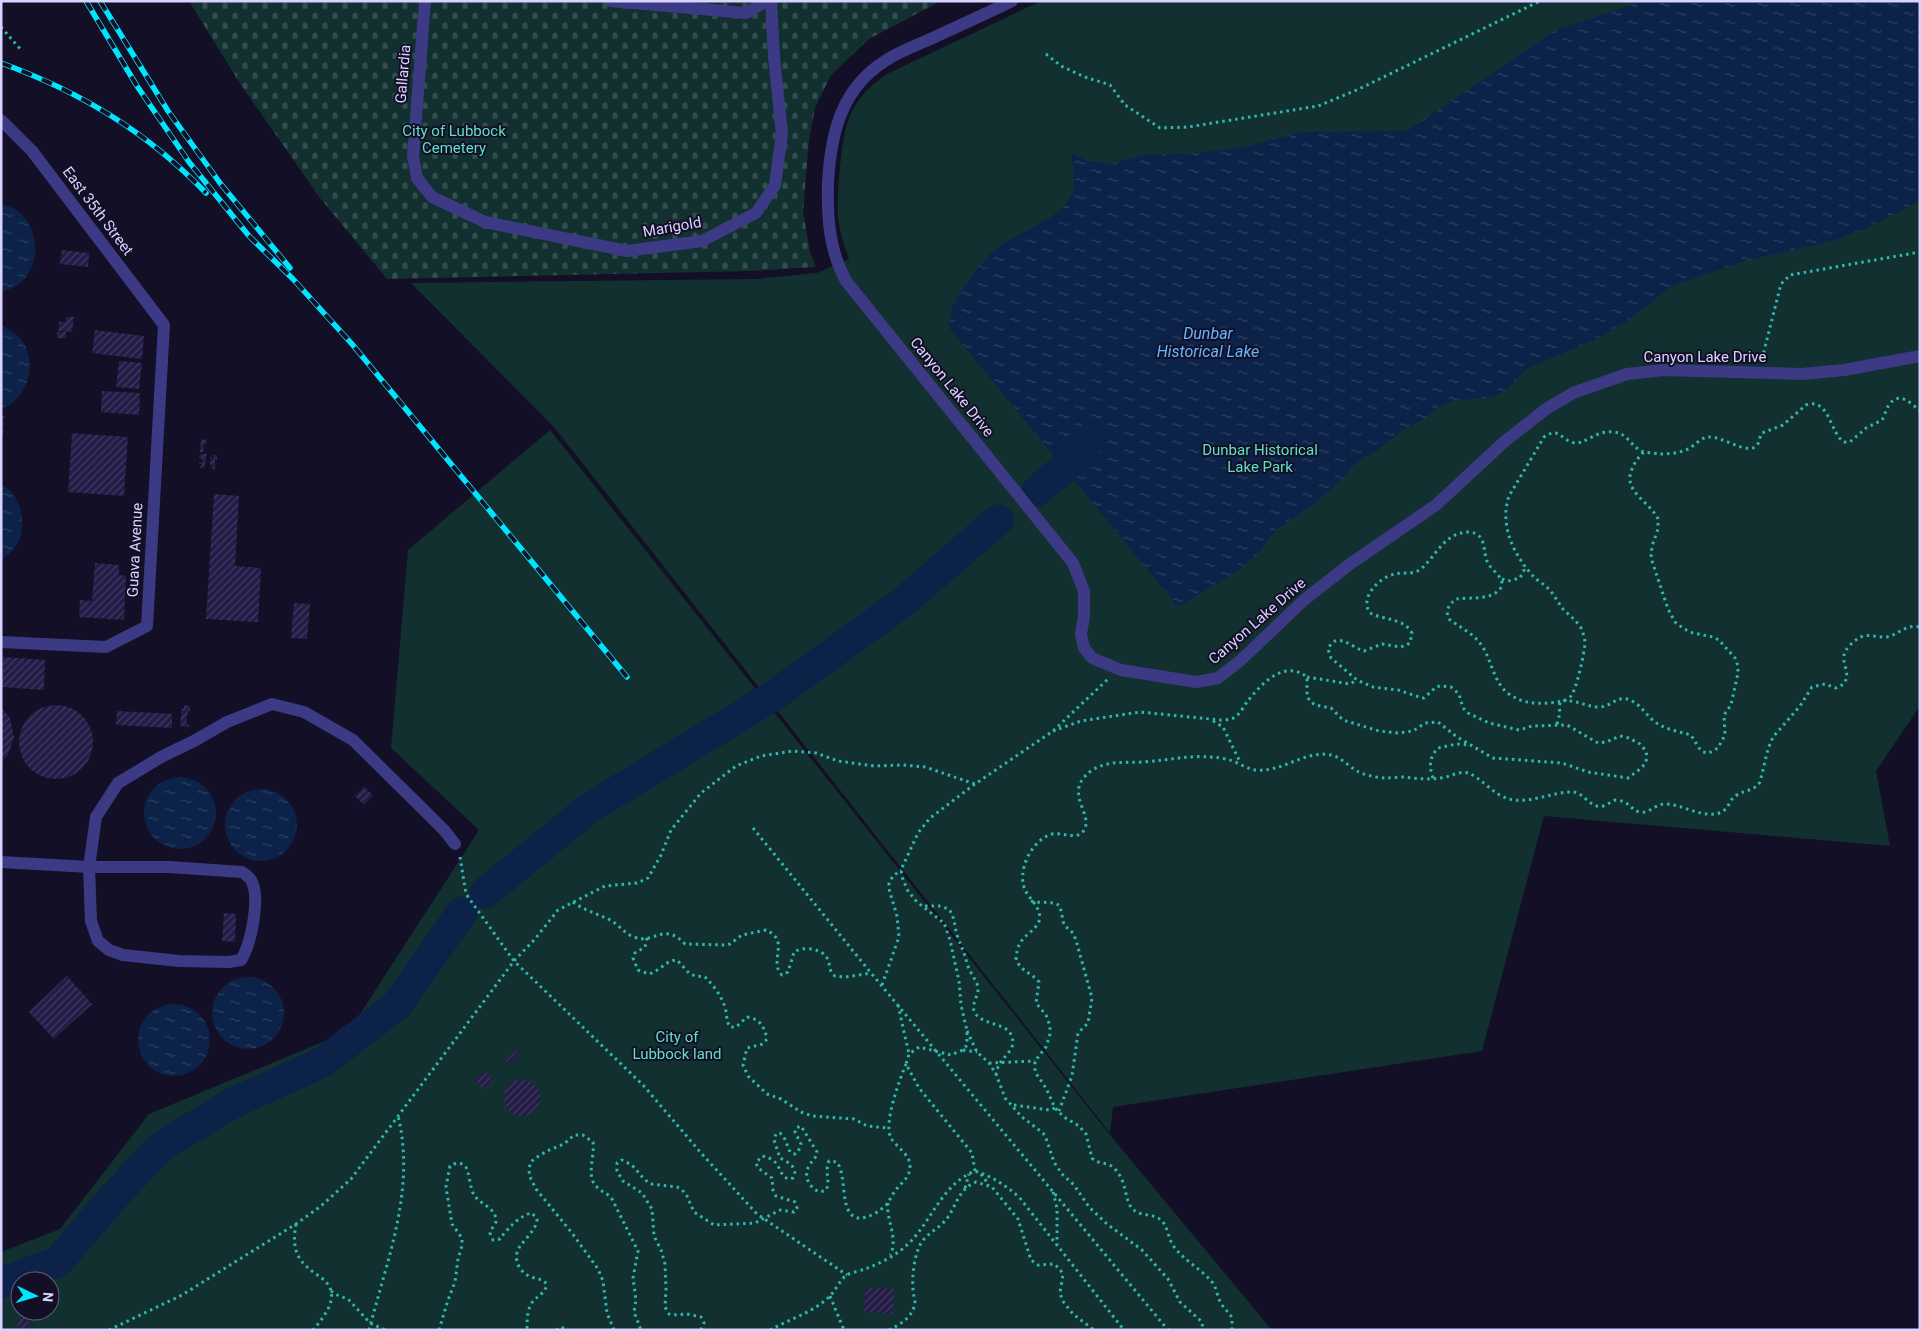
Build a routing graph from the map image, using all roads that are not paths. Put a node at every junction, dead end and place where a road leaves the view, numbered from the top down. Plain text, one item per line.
1 (425, 1) edge
2 (611, 1) edge
3 (767, 1) edge
4 (771, 1) edge
5 (1012, 1) edge
6 (1, 120) edge
7 (417, 178) joint
8 (164, 325) joint
9 (1920, 356) edge
10 (1, 642) edge
11 (455, 844) road end
12 (1, 862) edge
13 (89, 867) junction

1 - 7 street, Gallardia
2 - 3 street
4 - 7 street, Marigold
5 - 9 street, Canyon Lake Drive
6 - 8 street, East 35th Street
8 - 10 street, Guava Avenue
11 - 13 street
12 - 13 street
13 - 13 street

